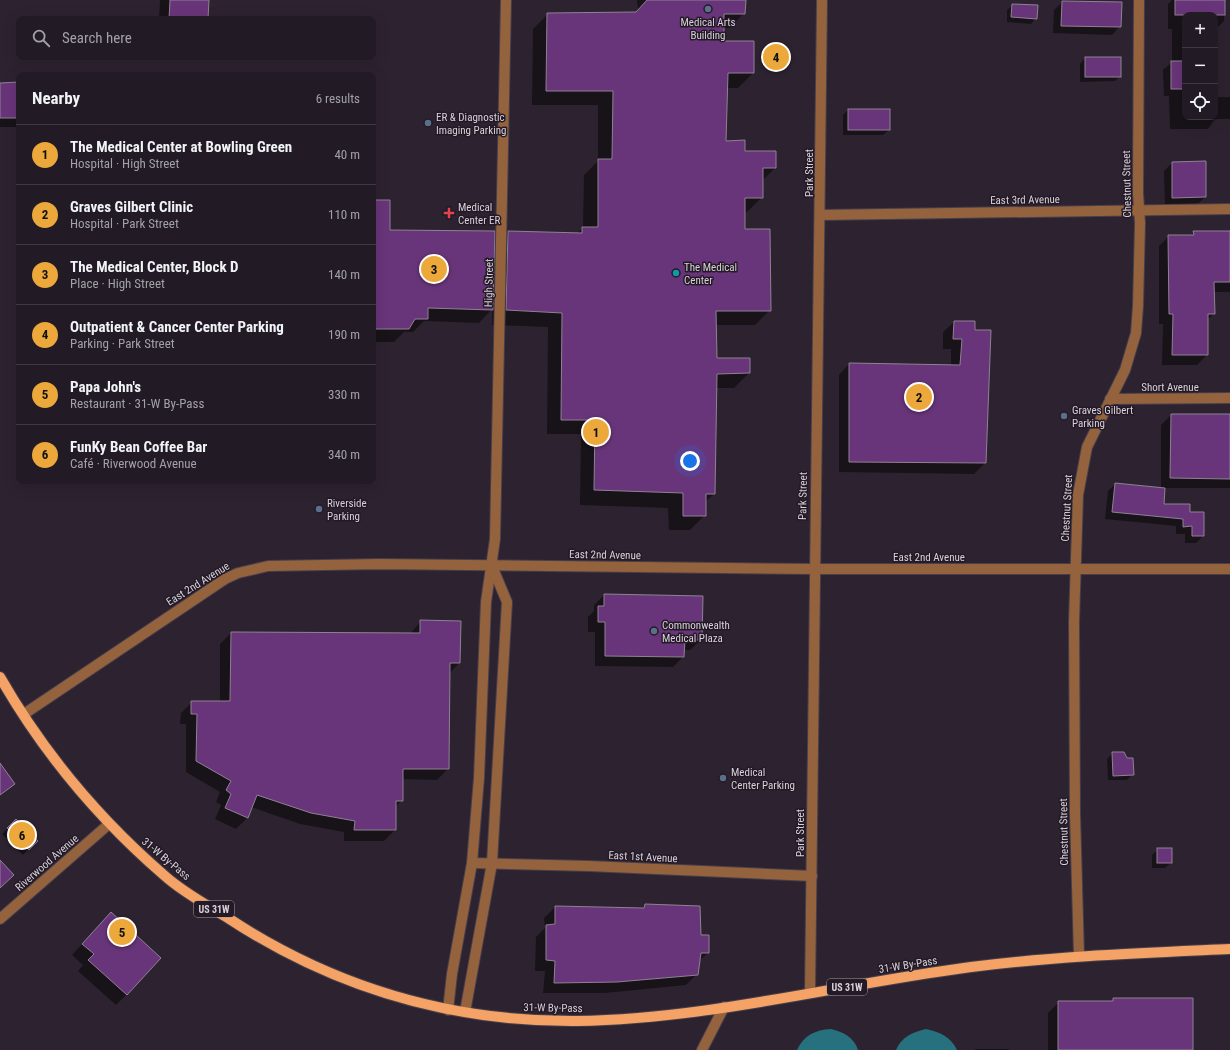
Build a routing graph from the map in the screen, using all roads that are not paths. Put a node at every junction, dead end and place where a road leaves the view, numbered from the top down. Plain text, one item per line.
1 (506, 0) edge
2 (822, 0) edge
3 (1139, 0) edge
4 (1230, 209) edge
5 (1140, 211) junction
6 (820, 215) junction
7 (1230, 398) edge
8 (1110, 399) junction
9 (492, 566) junction
10 (814, 569) junction
11 (1076, 569) junction
12 (1230, 569) edge
13 (0, 677) edge
14 (24, 714) junction
15 (109, 824) junction
16 (472, 862) junction
17 (492, 863) junction
18 (812, 876) junction
19 (0, 919) edge
20 (1230, 949) edge
21 (1079, 956) junction
22 (810, 993) junction
23 (724, 1007) junction
24 (448, 1010) junction
25 (465, 1012) junction
26 (702, 1050) edge

1 - 9 street, High Street
2 - 6 street, Park Street
3 - 5 street, Chestnut Street
4 - 5 street, East 3rd Avenue
5 - 6 street, East 3rd Avenue
5 - 8 street, Chestnut Street
6 - 10 street, Park Street
7 - 8 street, Short Avenue
8 - 11 street, Chestnut Street
9 - 10 street, East 2nd Avenue
9 - 14 street, East 2nd Avenue
9 - 16 street, High Street
9 - 17 street
10 - 11 street, East 2nd Avenue
10 - 18 street, Park Street
11 - 12 street, East 2nd Avenue
11 - 21 street, Chestnut Street
13 - 14 main road, 31-W By-Pass / US 31W
14 - 15 main road, 31-W By-Pass / US 31W
15 - 19 street, Riverwood Avenue
15 - 24 main road, 31-W By-Pass / US 31W
16 - 17 street, East 1st Avenue
16 - 24 street, High Street
17 - 18 street, East 1st Avenue
17 - 25 street
18 - 22 street, Park Street
20 - 21 main road, 31-W By-Pass / US 31W
21 - 22 main road, 31-W By-Pass / US 31W
22 - 23 main road, 31-W By-Pass / US 31W
23 - 25 main road, 31-W By-Pass / US 31W
23 - 26 street
24 - 25 main road, 31-W By-Pass / US 31W

